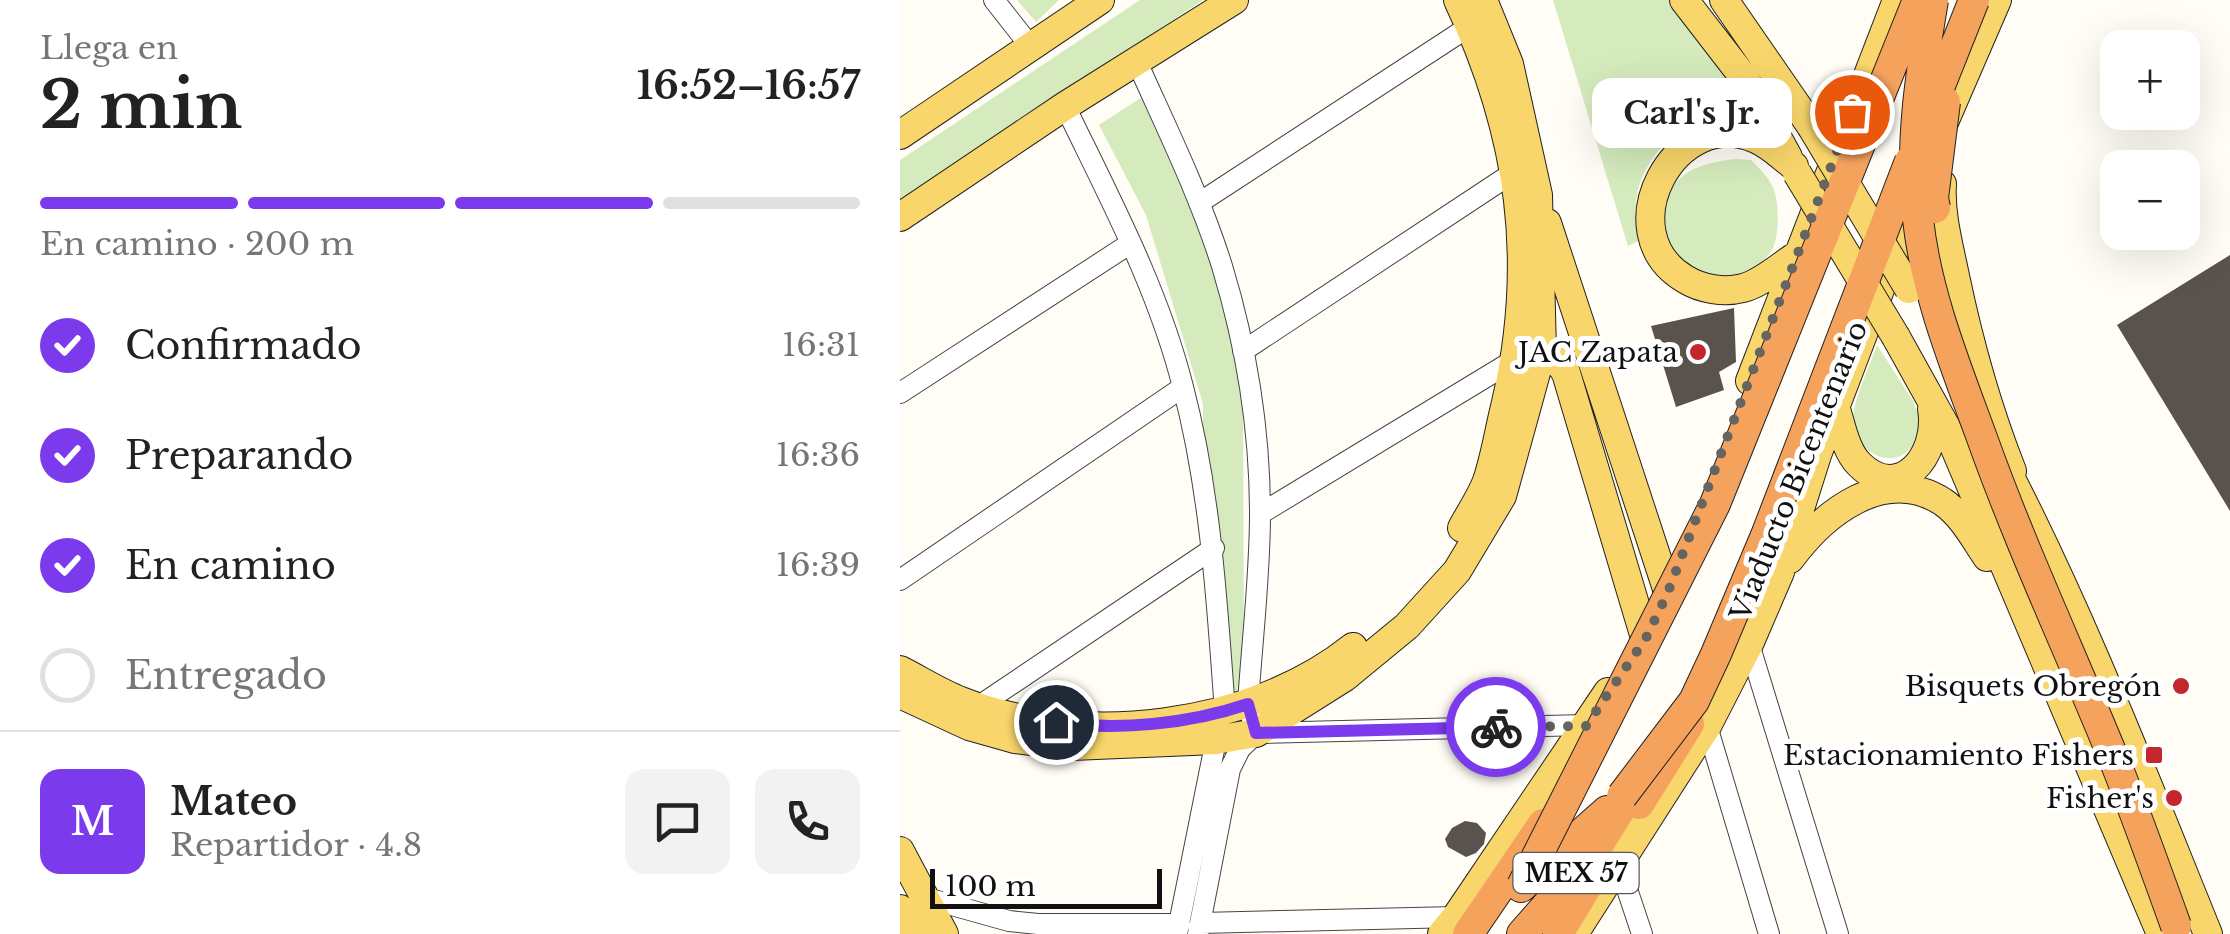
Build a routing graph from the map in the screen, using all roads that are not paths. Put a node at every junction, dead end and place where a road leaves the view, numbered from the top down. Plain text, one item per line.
1 (994, 0) edge
2 (1234, 0) edge
3 (1458, 0) edge
4 (1484, 0) edge
5 (1684, 0) edge
6 (1724, 0) edge
7 (1896, 0) edge
8 (1918, 0) edge
9 (1932, 0) edge
10 (1966, 0) edge
11 (1974, 0) edge
12 (1988, 0) edge
13 (1998, 0) edge
14 (1097, 1) edge
15 (1470, 26) junction
16 (1031, 46) junction
17 (1137, 62) junction
18 (1064, 106) junction
19 (1946, 110) junction
20 (900, 135) edge
21 (1796, 169) junction
22 (1523, 187) junction
23 (1199, 202) junction
24 (900, 217) edge
25 (1131, 243) junction
26 (1796, 256) junction
27 (1243, 351) junction
28 (1529, 355) junction
29 (1183, 387) junction
30 (900, 393) edge
31 (1928, 393) junction
32 (1835, 406) junction
33 (2028, 510) junction
34 (1260, 514) junction
35 (1214, 548) junction
36 (1780, 572) junction
37 (900, 580) edge
38 (1668, 592) junction
39 (2022, 608) junction
40 (1646, 638) junction
41 (1749, 644) junction
42 (900, 670) edge
43 (900, 694) edge
44 (978, 706) junction
45 (1236, 708) junction
46 (1700, 711) junction
47 (1586, 726) junction
48 (1184, 731) junction
49 (1256, 733) junction
50 (1216, 740) junction
51 (900, 852) edge
52 (1619, 866) junction
53 (1522, 886) junction
54 (912, 903) edge
55 (1455, 928) edge
56 (1189, 929) edge
57 (2184, 930) edge
58 (914, 934) edge
59 (944, 934) edge
60 (1488, 934) edge
61 (1522, 934) edge
62 (1558, 934) edge
63 (1573, 934) edge
64 (1642, 934) edge
65 (1768, 934) edge
66 (1838, 934) edge

1 - 16 street
2 - 17 main road
3 - 15 main road
4 - 22 main road
5 - 21 main road
6 - 33 main road, bridge
7 - 26 main road
8 - 53 highway, bridge
9 - 55 highway, MEX 57
9 - 57 highway, bridge
10 - 61 highway, MEX 57
11 - 46 highway, bridge
12 - 19 highway, Viaducto Bicentenario
13 - 19 main road
14 - 16 main road
15 - 22 main road
15 - 23 street
16 - 20 main road
17 - 18 main road
17 - 23 street
18 - 24 main road
18 - 25 street
19 - 32 main road
19 - 33 main road
19 - 46 highway, Viaducto Bicentenario, bridge
19 - 57 highway, bridge
21 - 26 main road
21 - 31 main road, bridge
22 - 27 street
22 - 28 main road
22 - 38 main road
23 - 27 street
25 - 29 street
25 - 30 street
26 - 38 main road
27 - 34 street
28 - 34 street
28 - 40 main road
28 - 45 main road
28 - 49 main road
29 - 35 street
29 - 37 street
31 - 32 main road
31 - 39 main road
32 - 36 main road
33 - 57 main road
34 - 45 street
35 - 44 street
35 - 45 street
36 - 39 main road
36 - 41 main road
38 - 40 main road
39 - 57 main road
40 - 47 main road
41 - 46 main road
41 - 66 street
42 - 44 main road
43 - 48 main road
44 - 48 main road
45 - 48 main road
45 - 49 street
46 - 52 main road
46 - 53 highway, bridge
46 - 62 highway
46 - 65 street
47 - 49 street
47 - 55 main road
48 - 50 main road
49 - 50 main road
49 - 56 street
50 - 56 street
51 - 54 main road
52 - 63 main road
52 - 64 street
53 - 60 highway
54 - 56 street
54 - 58 main road
54 - 59 main road
55 - 56 street

